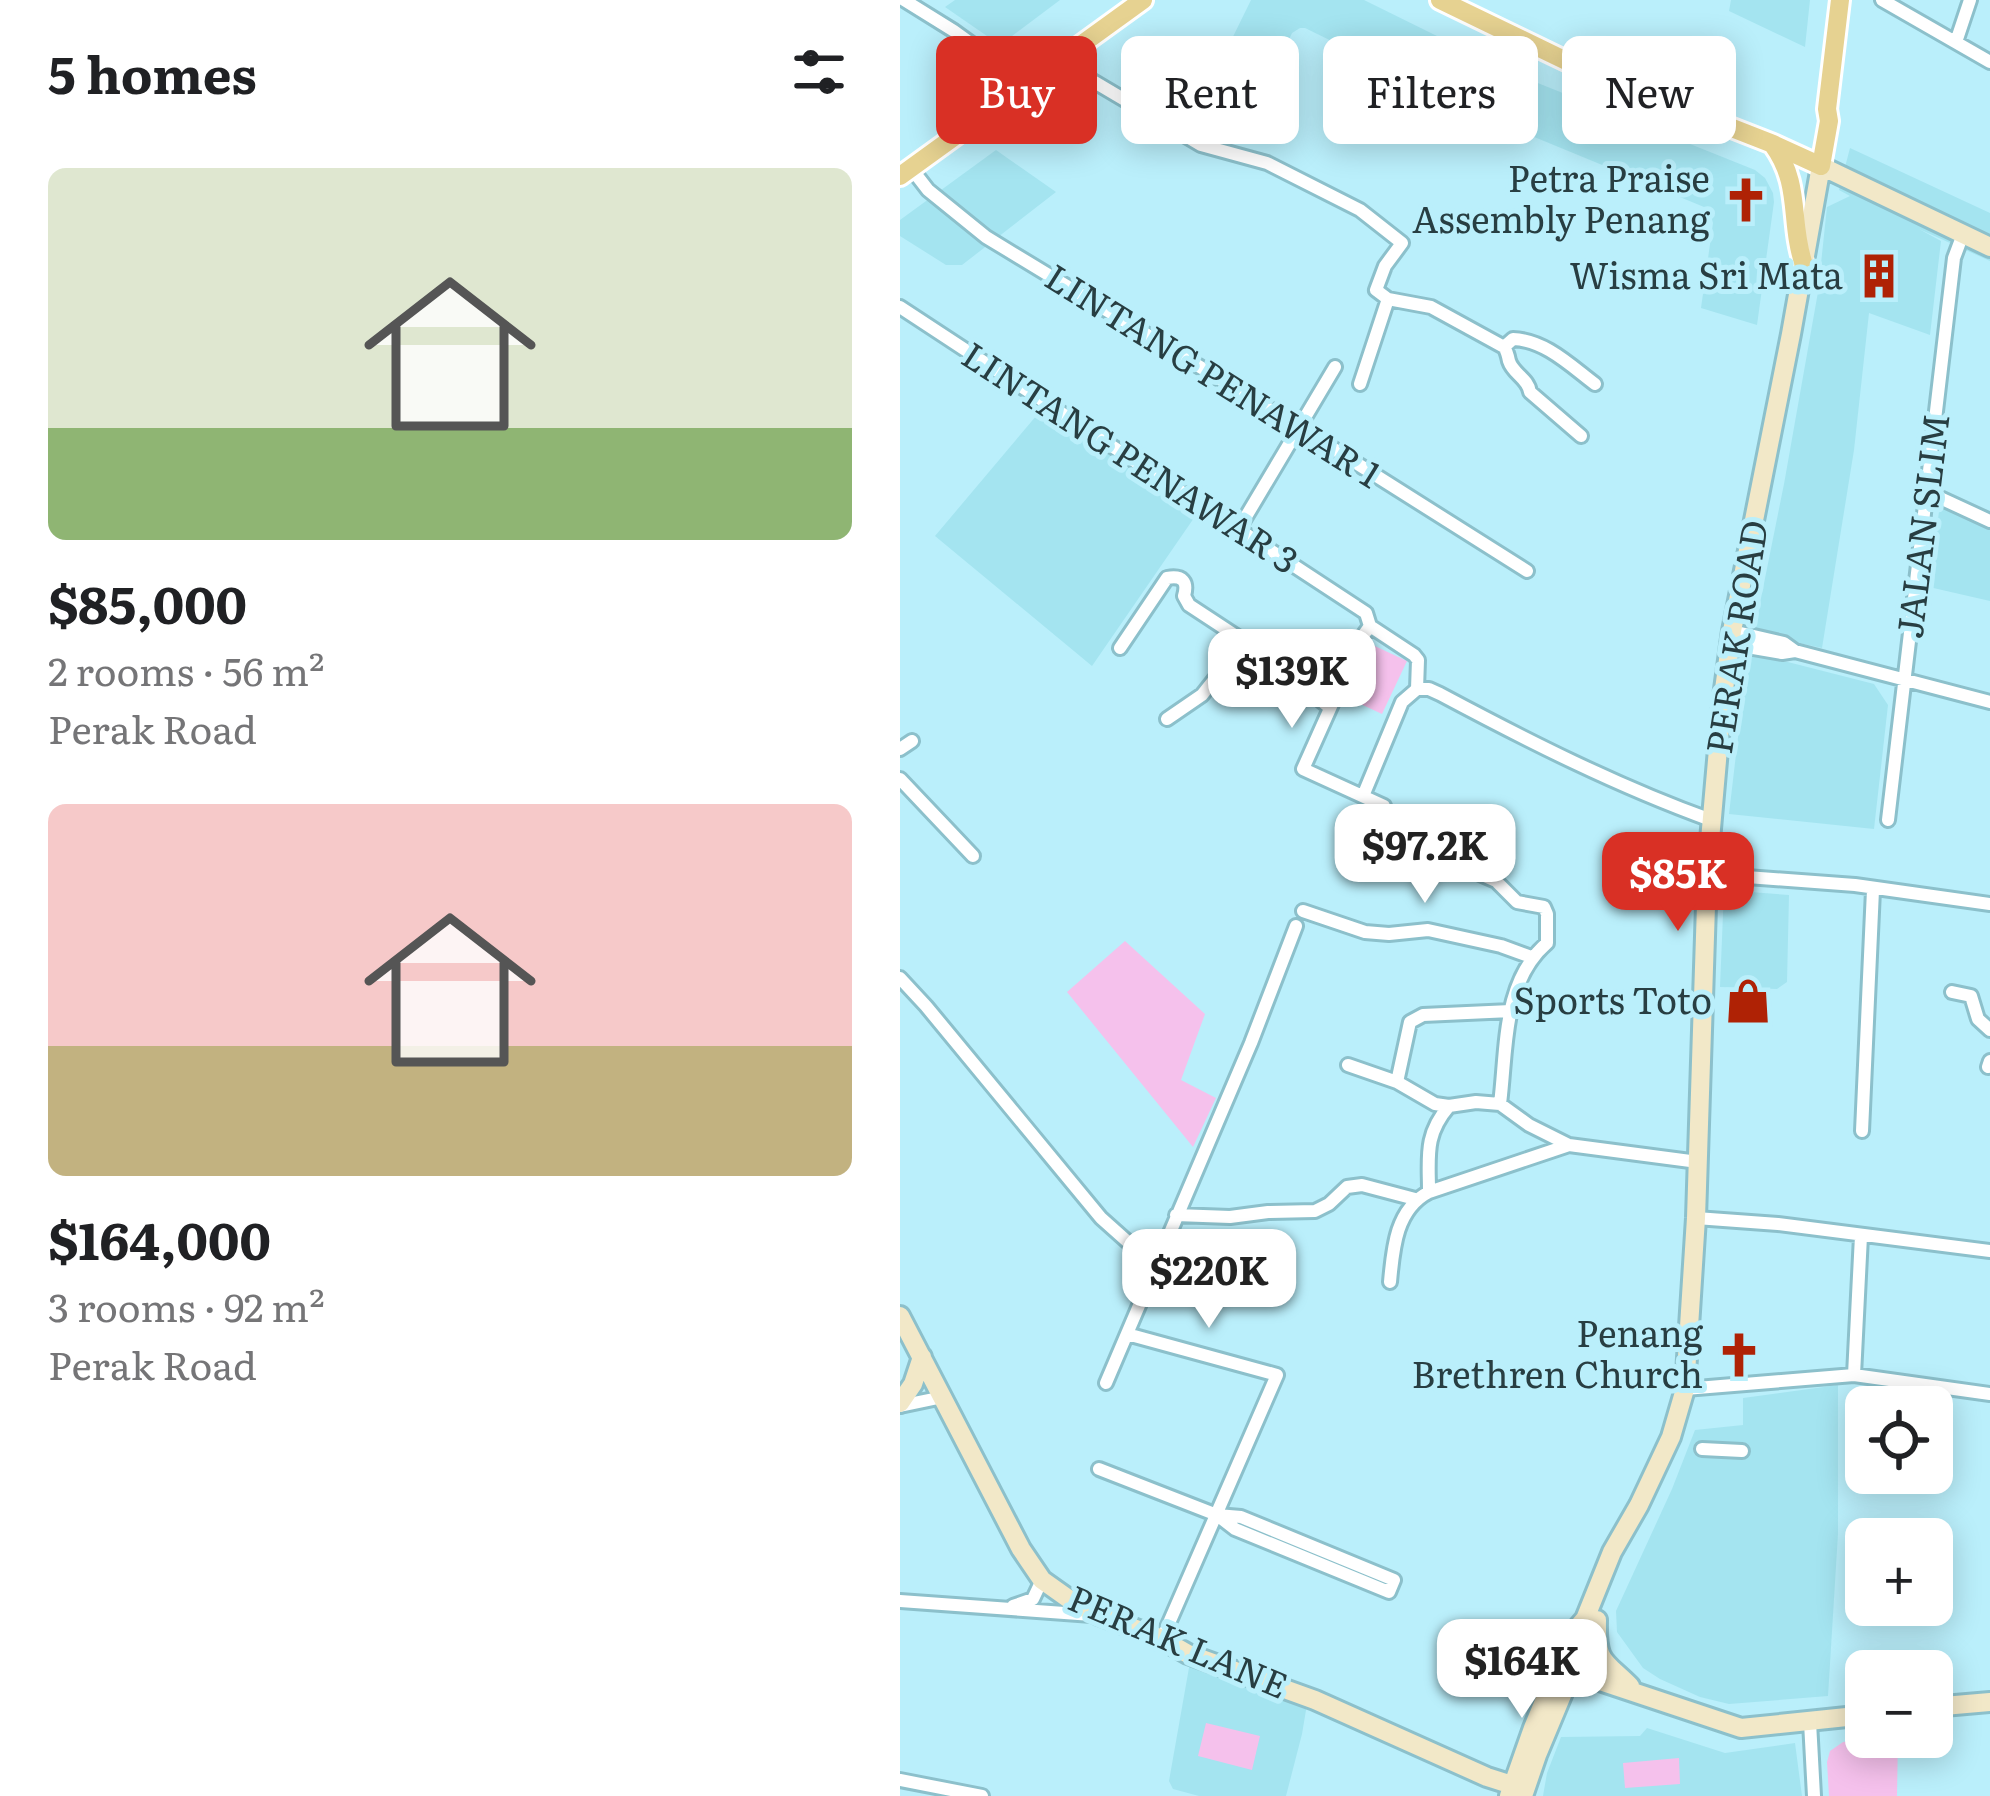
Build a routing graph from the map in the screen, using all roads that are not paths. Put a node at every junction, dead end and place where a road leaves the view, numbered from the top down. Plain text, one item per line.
1 (904, 0) edge
2 (1143, 0) edge
3 (1440, 0) edge
4 (1840, 0) edge
5 (1882, 0) edge
6 (1970, 0) edge
7 (961, 36) edge
8 (1093, 36) edge
9 (1956, 42) junction
10 (1990, 62) edge
11 (1097, 83) edge
12 (944, 144) edge
13 (1773, 144) junction
14 (1815, 164) junction
15 (906, 172) edge
16 (1963, 234) junction
17 (1990, 247) edge
18 (1804, 266) junction
19 (1388, 299) junction
20 (900, 307) edge
21 (1504, 347) junction
22 (1336, 368) dead end
23 (1360, 384) dead end
24 (1595, 385) dead end
25 (1299, 427) junction
26 (1581, 436) dead end
27 (1927, 492) junction
28 (1990, 521) edge
29 (1238, 530) junction
30 (1527, 571) dead end
31 (1370, 626) junction
32 (1731, 638) junction
33 (1244, 642) junction
34 (1120, 648) dead end
35 (1906, 680) junction
36 (1417, 689) junction
37 (1990, 702) edge
38 (1329, 707) junction
39 (1167, 719) dead end
40 (900, 779) edge
41 (1363, 796) junction
42 (1384, 806) dead end
43 (1711, 820) junction
44 (1888, 820) dead end
45 (1452, 835) dead end
46 (973, 856) dead end
47 (1707, 874) junction
48 (1873, 890) junction
49 (1990, 904) edge
50 (1303, 911) dead end
51 (1296, 926) dead end
52 (1531, 957) junction
53 (900, 968) edge
54 (902, 986) edge
55 (1952, 992) dead end
56 (1511, 1011) junction
57 (1990, 1030) edge
58 (1348, 1065) dead end
59 (1397, 1082) junction
60 (1500, 1104) junction
61 (1449, 1106) junction
62 (1862, 1131) dead end
63 (1568, 1145) junction
64 (1698, 1162) junction
65 (1429, 1192) junction
66 (1415, 1199) junction
67 (1176, 1215) junction
68 (1696, 1218) junction
69 (1861, 1236) junction
70 (1990, 1251) edge
71 (1157, 1268) junction
72 (1390, 1282) dead end
73 (900, 1316) edge
74 (1127, 1334) junction
75 (922, 1358) junction
76 (1854, 1376) junction
77 (1106, 1383) dead end
78 (1684, 1389) junction
79 (1990, 1394) edge
80 (943, 1397) junction
81 (900, 1405) edge
82 (1702, 1449) dead end
83 (1742, 1451) dead end
84 (1099, 1469) dead end
85 (1216, 1515) junction
86 (1042, 1580) junction
87 (1594, 1595) junction
88 (900, 1601) edge
89 (1006, 1608) junction
90 (1099, 1615) junction
91 (1162, 1639) junction
92 (1566, 1668) junction
93 (1637, 1694) junction
94 (1990, 1702) edge
95 (1953, 1705) edge
96 (1845, 1717) edge
97 (1810, 1722) junction
98 (1523, 1754) junction
99 (900, 1780) edge
100 (1517, 1792) edge
101 (982, 1796) edge
102 (1814, 1796) edge

1 - 7 street
2 - 8 main road
3 - 13 main road
4 - 14 main road, PERAK ROAD
5 - 9 street
6 - 9 street
9 - 10 street
11 - 19 street
12 - 15 main road
13 - 14 main road
13 - 18 main road
14 - 16 main road
14 - 18 main road, PERAK ROAD
15 - 25 street, LINTANG PENAWAR 1
16 - 17 main road
16 - 27 street, JALAN SLIM
18 - 32 main road, PERAK ROAD
19 - 21 street
19 - 23 street
20 - 29 street, LINTANG PENAWAR 3
21 - 24 street
21 - 26 street
22 - 25 street
25 - 29 street
25 - 30 street, LINTANG PENAWAR 1
27 - 28 street
27 - 35 street, JALAN SLIM
29 - 31 street, LINTANG PENAWAR 3
31 - 36 street, LINTANG PENAWAR 3
31 - 38 street
32 - 35 street
32 - 43 main road, PERAK ROAD
33 - 34 street
33 - 38 street
33 - 39 street
35 - 37 street
35 - 44 street, JALAN SLIM
36 - 41 street
36 - 43 street
38 - 41 street
40 - 46 street
41 - 42 street
43 - 47 main road, PERAK ROAD
45 - 52 street
47 - 48 street
47 - 64 main road, PERAK ROAD
48 - 49 street
48 - 62 street
50 - 52 street
51 - 67 street
52 - 56 street
53 - 54 street
54 - 71 street
55 - 57 street
56 - 59 street
56 - 60 street
58 - 59 street
59 - 61 street
60 - 61 street
60 - 63 street
61 - 65 street
63 - 64 street
63 - 65 street
64 - 68 main road, PERAK ROAD
65 - 66 street
66 - 67 street
66 - 72 street
67 - 71 street
68 - 69 street
68 - 78 main road, PERAK ROAD
69 - 70 street
69 - 76 street
71 - 74 street
73 - 75 main road, PERAK LANE
74 - 77 street
74 - 85 street
75 - 80 main road, PERAK LANE
75 - 81 main road
76 - 78 street
76 - 79 street
78 - 87 main road, PERAK ROAD
80 - 81 street
80 - 86 main road, PERAK LANE
82 - 83 street
84 - 85 street
85 - 85 street
85 - 91 street
86 - 89 street
86 - 90 main road, PERAK LANE
87 - 92 main road, PERAK ROAD
87 - 93 main road
88 - 89 street
89 - 90 street
90 - 91 main road, PERAK LANE
91 - 98 main road
91 - 100 main road, PERAK LANE
92 - 93 main road
92 - 98 main road, PERAK ROAD
92 - 100 main road, PERAK ROAD
93 - 97 main road
94 - 95 main road
96 - 97 main road
97 - 102 street
98 - 100 main road, PERAK ROAD
99 - 101 street

